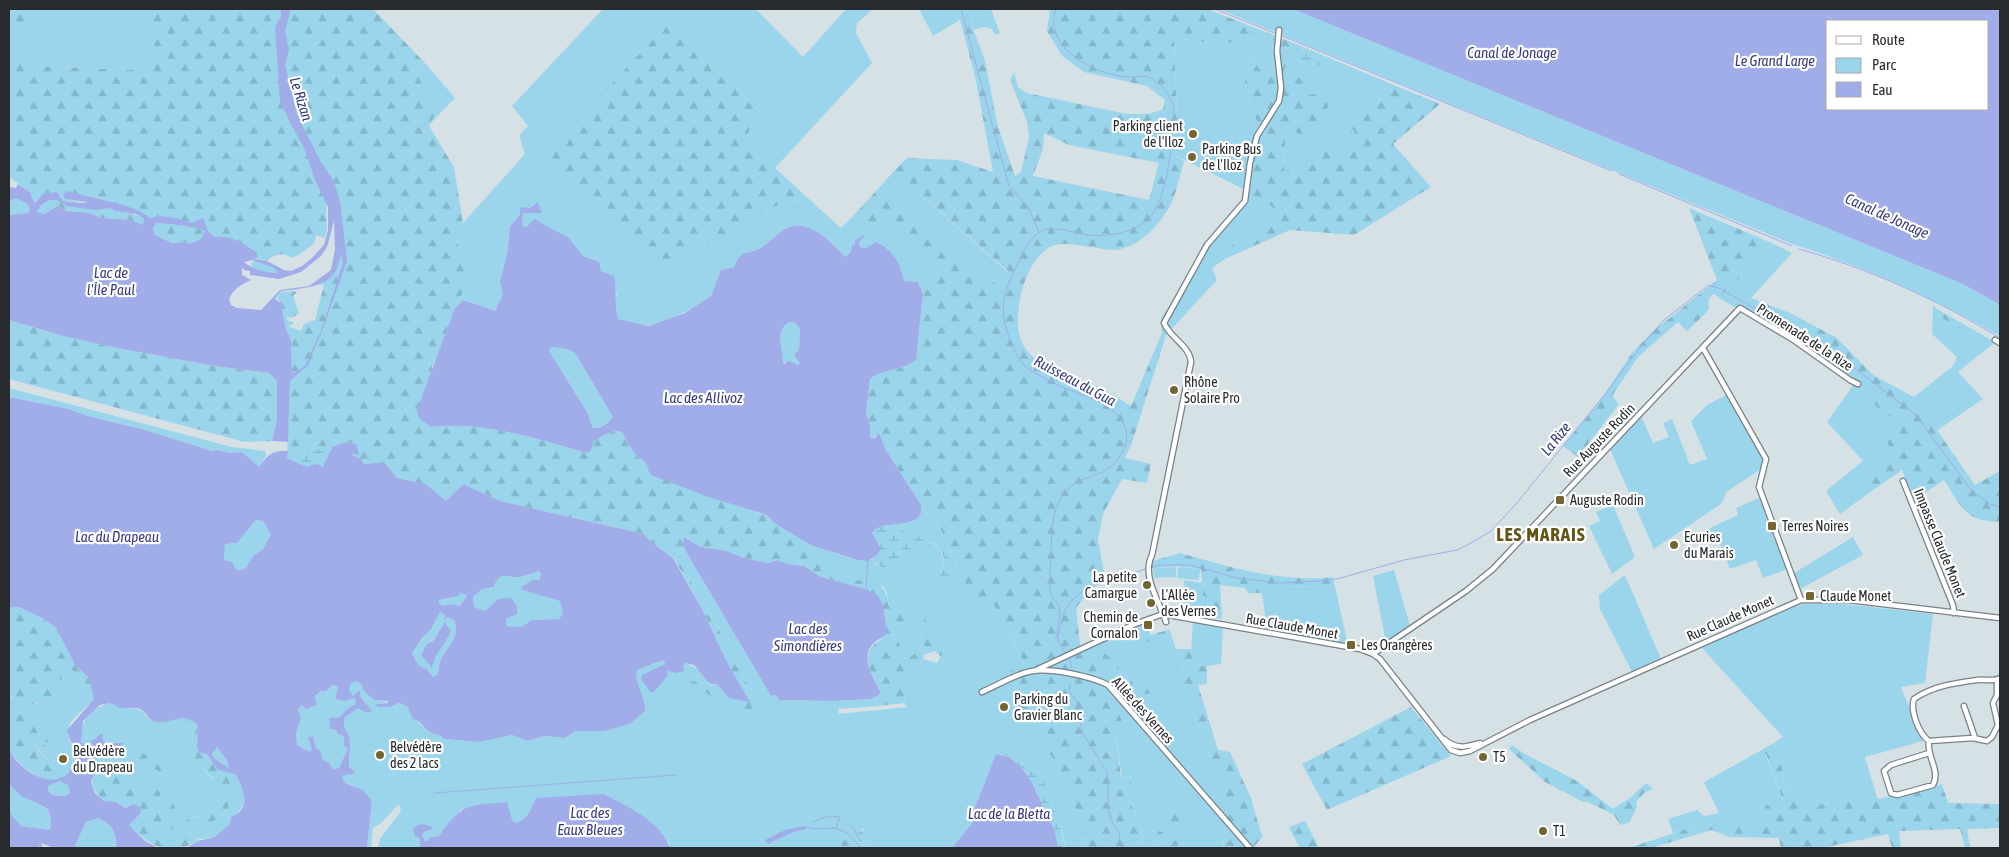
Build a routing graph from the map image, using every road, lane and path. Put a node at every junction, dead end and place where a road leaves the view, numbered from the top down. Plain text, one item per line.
1 (1279, 30) dead end
2 (1740, 308) joint
3 (1995, 340) dead end
4 (2000, 343) edge
5 (1703, 348) junction
6 (1858, 384) dead end
7 (1904, 481) dead end
8 (1801, 600) junction
9 (1954, 613) junction
10 (1163, 614) junction
11 (2000, 618) edge
12 (1166, 622) dead end
13 (1373, 654) junction
14 (1034, 671) junction
15 (1999, 679) edge
16 (982, 692) dead end
17 (1964, 706) dead end
18 (1975, 738) junction
19 (1929, 741) junction
20 (1929, 753) junction
21 (1250, 848) edge

1 - 10 street
2 - 5 street, Rue Auguste Rodin
2 - 6 street, Promenade de la Rize
3 - 4 street
5 - 8 street
5 - 13 street, Rue Auguste Rodin
7 - 9 street, Impasse Claude Monet
8 - 9 street, Rue Claude Monet
8 - 13 street, Rue Claude Monet
9 - 11 street, Rue Claude Monet
10 - 12 street
10 - 13 street, Rue Claude Monet
10 - 14 street
14 - 16 street, Allée des Vernes
14 - 21 street, Allée des Vernes
15 - 18 street
15 - 19 street
17 - 18 street
18 - 19 street
19 - 20 street
20 - 20 street

